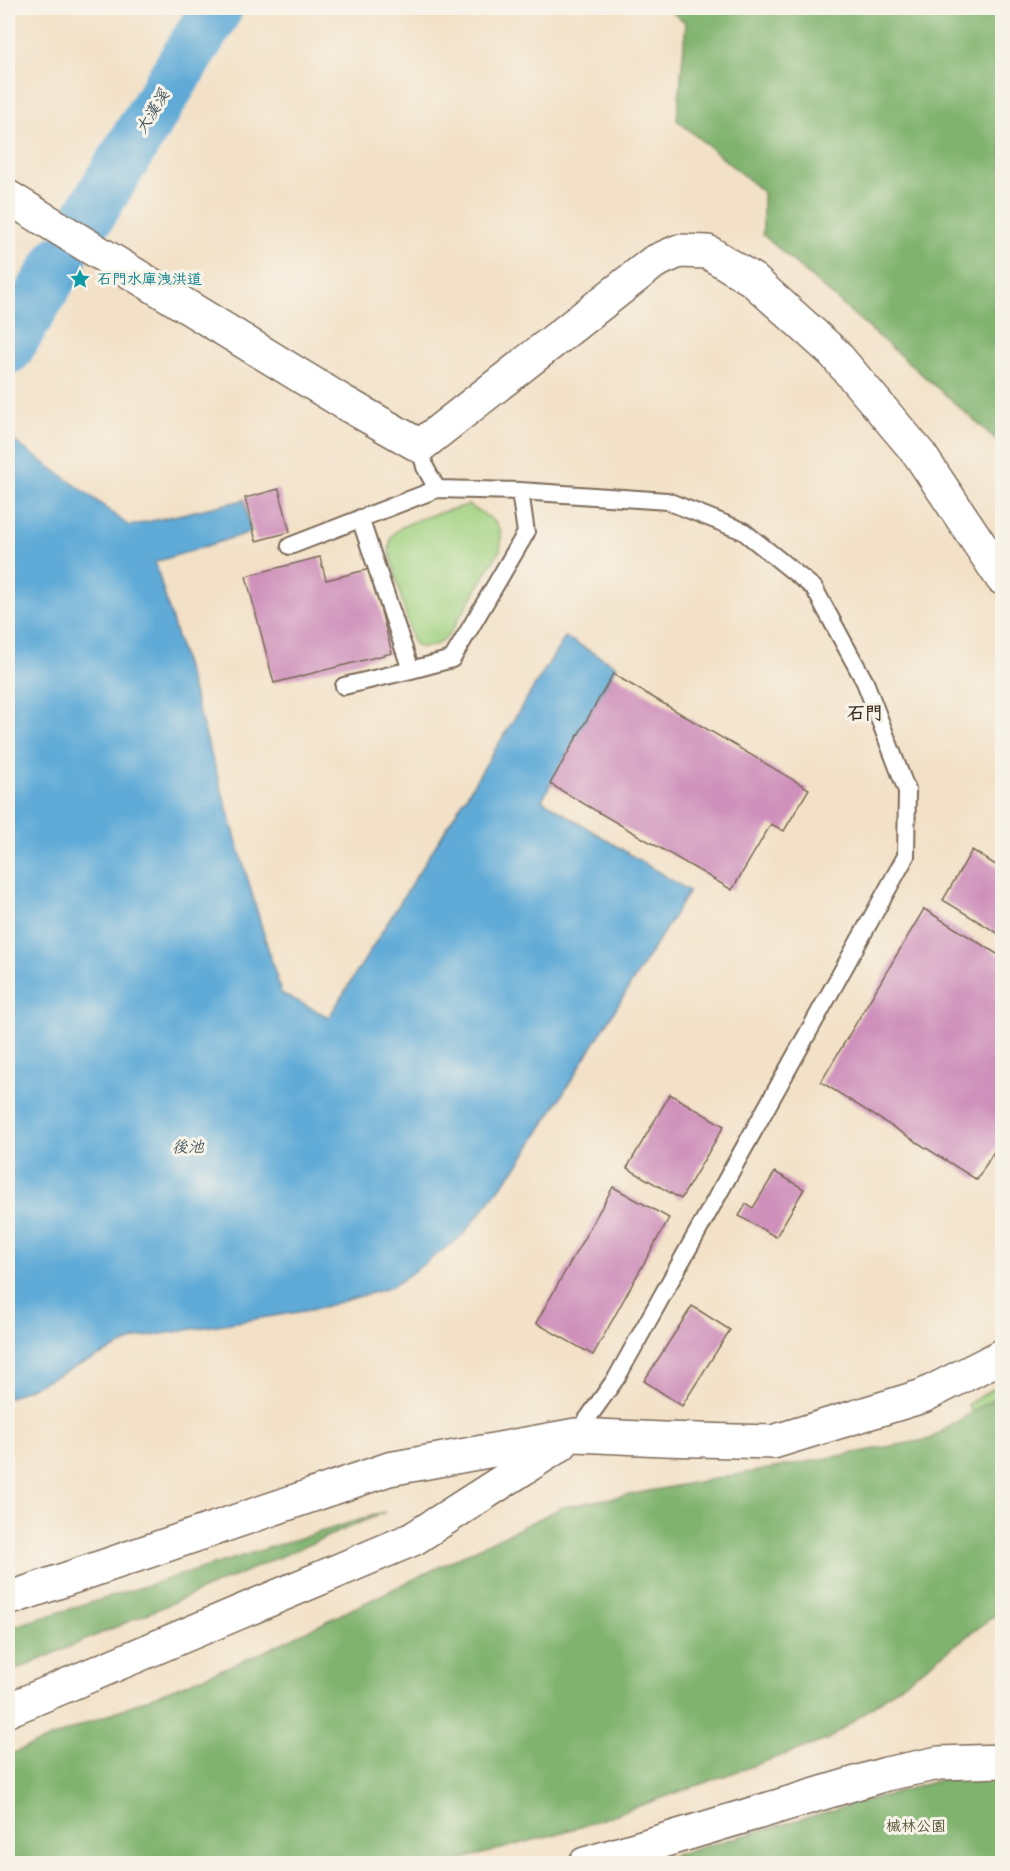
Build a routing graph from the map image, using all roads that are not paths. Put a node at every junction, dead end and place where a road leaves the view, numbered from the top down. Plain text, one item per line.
1 (8, 197) edge
2 (420, 446) junction
3 (437, 489) junction
4 (520, 491) junction
5 (360, 518) junction
6 (290, 546) dead end
7 (1002, 578) edge
8 (411, 670) junction
9 (344, 686) dead end
10 (1002, 1356) edge
11 (576, 1435) junction
12 (8, 1599) edge
13 (8, 1710) edge
14 (1002, 1761) edge
15 (585, 1863) edge

1 - 2 street
2 - 3 lane
2 - 7 street
3 - 4 lane
3 - 5 lane
4 - 8 lane
4 - 11 lane
5 - 6 lane
5 - 8 lane
8 - 9 lane
10 - 11 street
11 - 12 street
11 - 13 street
14 - 15 street

